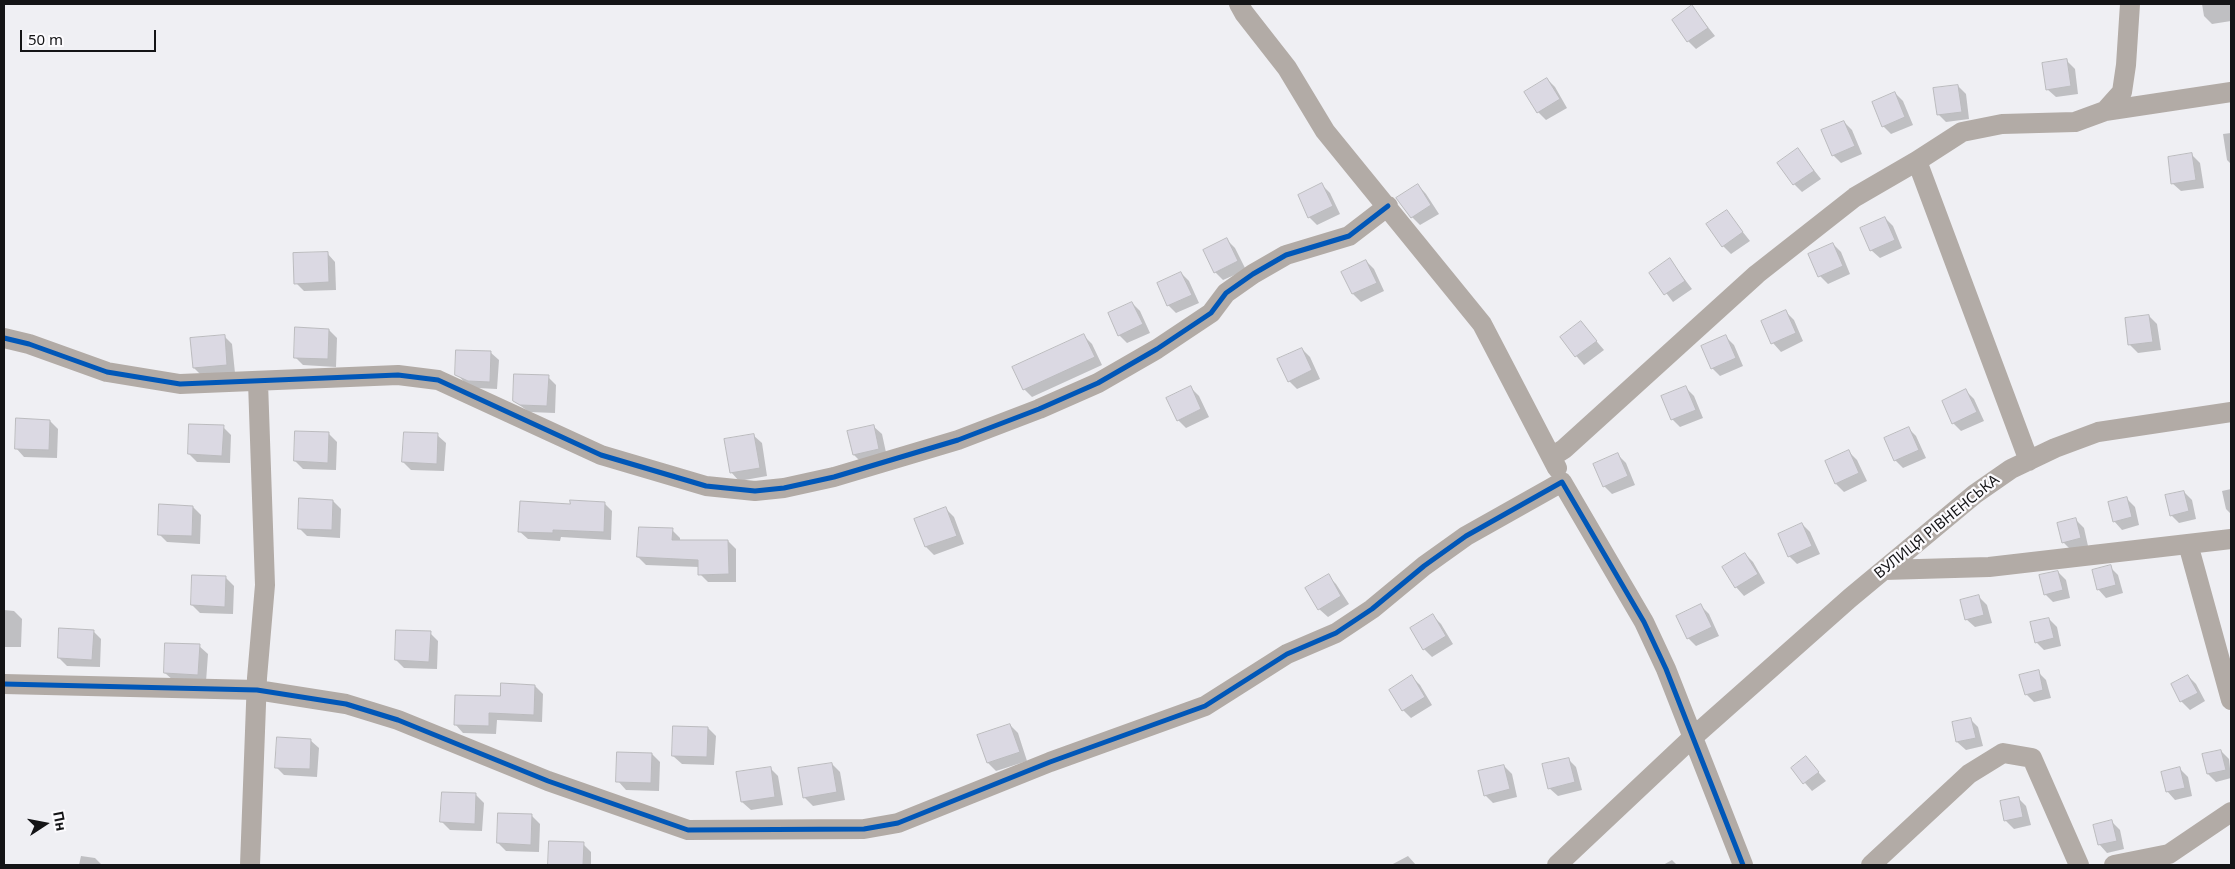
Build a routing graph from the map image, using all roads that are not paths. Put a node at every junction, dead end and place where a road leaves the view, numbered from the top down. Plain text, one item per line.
1 (1239, 4) edge
2 (2130, 4) edge
3 (2231, 92) edge
4 (2106, 111) junction
5 (1917, 161) junction
6 (1388, 206) junction
7 (4, 338) edge
8 (258, 382) junction
9 (2231, 412) edge
10 (1553, 456) junction
11 (2028, 461) junction
12 (1562, 482) junction
13 (2231, 538) edge
14 (2188, 544) junction
15 (1884, 570) junction
16 (4, 684) edge
17 (257, 690) junction
18 (2231, 700) edge
19 (1692, 738) junction
20 (2231, 812) edge
21 (250, 865) edge
22 (1557, 865) edge
23 (1743, 865) edge
24 (1871, 865) edge
25 (2079, 865) edge
26 (2114, 865) edge

1 - 6 street
2 - 4 street
3 - 4 street
4 - 5 street
5 - 10 street
5 - 11 street
6 - 8 street
6 - 10 street
7 - 8 street
8 - 17 street
9 - 11 street, ВУЛИЦЯ РІВНЕНСЬКА
10 - 12 street
11 - 15 street, ВУЛИЦЯ РІВНЕНСЬКА
12 - 17 street
12 - 19 street
13 - 14 street
14 - 15 street
14 - 18 street
15 - 19 street, ВУЛИЦЯ РІВНЕНСЬКА
16 - 17 street
17 - 21 street
19 - 22 street, ВУЛИЦЯ РІВНЕНСЬКА
19 - 23 street
20 - 26 street
24 - 25 street

